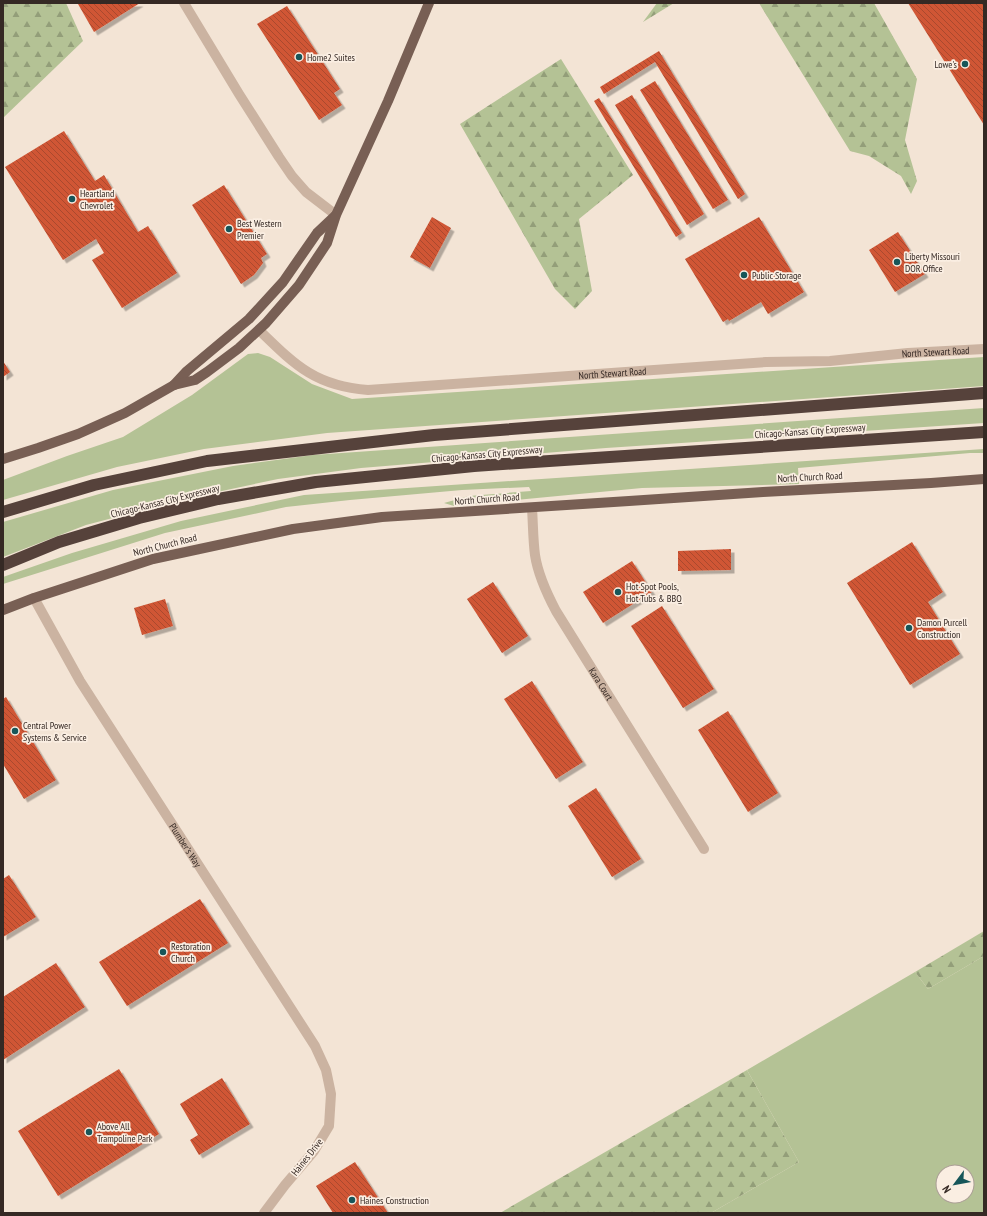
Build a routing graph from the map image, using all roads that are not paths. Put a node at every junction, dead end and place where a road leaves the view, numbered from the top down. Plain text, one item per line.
1 (184, 3) edge
2 (429, 3) edge
3 (336, 215) junction
4 (260, 330) junction
5 (984, 349) edge
6 (174, 385) junction
7 (984, 393) edge
8 (984, 432) edge
9 (3, 458) edge
10 (984, 479) edge
11 (532, 508) junction
12 (3, 512) edge
13 (3, 565) edge
14 (34, 598) junction
15 (3, 610) edge
16 (704, 849) dead end
17 (331, 1094) joint
18 (264, 1213) edge

1 - 3 street
2 - 3 main road
3 - 4 main road
3 - 6 main road
4 - 5 street, North Stewart Road
4 - 6 main road
6 - 9 main road
7 - 12 highway
8 - 13 highway, Chicago-Kansas City Expressway
10 - 11 main road, North Church Road
11 - 14 main road, North Church Road
11 - 16 street, Kara Court
14 - 15 main road, North Church Road
14 - 17 street, Plumber's Way
17 - 18 street, Haines Drive

